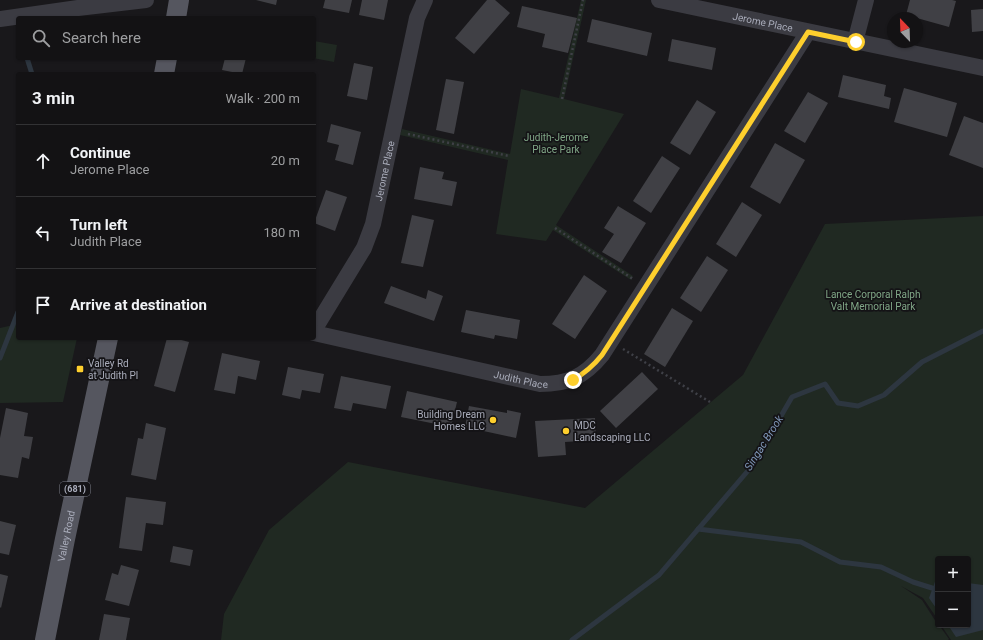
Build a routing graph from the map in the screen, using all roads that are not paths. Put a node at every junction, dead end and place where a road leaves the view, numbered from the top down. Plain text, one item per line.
1 (146, 0) edge
2 (179, 0) edge
3 (425, 0) edge
4 (659, 0) edge
5 (866, 0) edge
6 (23, 16) edge
7 (176, 16) edge
8 (16, 17) edge
9 (0, 19) edge
10 (808, 32) junction
11 (856, 42) junction
12 (167, 60) edge
13 (983, 68) edge
14 (164, 72) edge
15 (316, 327) edge
16 (316, 334) edge
17 (108, 340) edge
18 (45, 640) edge

1 - 6 street
2 - 7 main road
3 - 15 street, Jerome Place
4 - 10 street, Jerome Place
5 - 11 street
8 - 9 street
10 - 11 street, Jerome Place
10 - 16 street, Judith Place
11 - 13 street, Jerome Place
12 - 14 main road
17 - 18 main road, Valley Road / (681)

